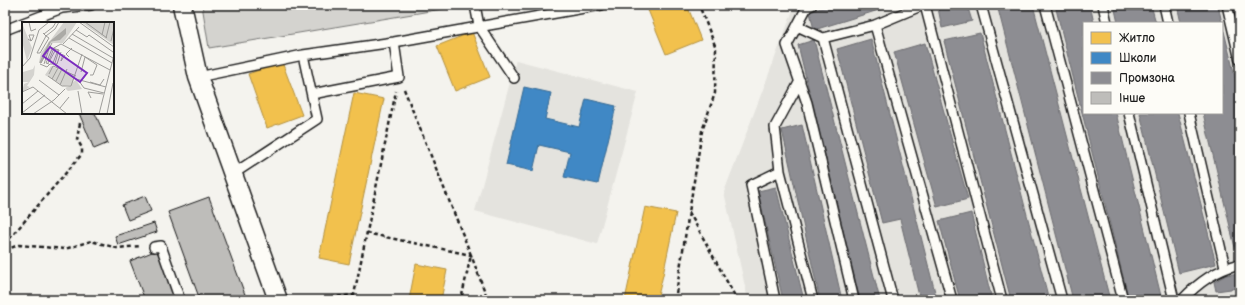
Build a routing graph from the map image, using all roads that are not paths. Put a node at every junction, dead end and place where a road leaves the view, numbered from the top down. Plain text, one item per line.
1 (91, 5) edge
2 (182, 5) edge
3 (475, 5) edge
4 (601, 5) edge
5 (812, 5) edge
6 (924, 5) edge
7 (981, 5) edge
8 (1045, 5) edge
9 (1103, 5) edge
10 (1164, 5) edge
11 (1227, 5) edge
12 (62, 7) edge
13 (25, 22) edge
14 (1107, 22) edge
15 (1168, 22) edge
16 (22, 23) edge
17 (875, 25) junction
18 (479, 26) junction
19 (797, 26) junction
20 (5, 30) edge
21 (823, 38) junction
22 (394, 42) junction
23 (303, 55) junction
24 (1240, 60) edge
25 (198, 77) junction
26 (514, 78) dead end
27 (800, 81) junction
28 (312, 94) junction
29 (1129, 114) edge
30 (1189, 114) edge
31 (780, 171) junction
32 (233, 174) junction
33 (154, 247) road end
34 (1240, 264) edge
35 (1226, 267) junction
36 (180, 300) edge
37 (278, 300) edge
38 (775, 300) edge
39 (813, 300) edge
40 (854, 300) edge
41 (893, 300) edge
42 (952, 300) edge
43 (1002, 300) edge
44 (1062, 300) edge
45 (1123, 300) edge
46 (1174, 300) edge
47 (1182, 300) edge

1 - 12 lane
2 - 25 street
3 - 18 lane
4 - 18 lane
5 - 19 lane
6 - 17 lane
6 - 43 lane
7 - 44 lane
8 - 45 lane
9 - 14 lane
10 - 15 lane
11 - 24 lane
12 - 13 lane
16 - 20 lane
17 - 21 lane
17 - 42 lane
18 - 22 lane
18 - 26 lane
19 - 21 lane
19 - 27 lane
21 - 41 lane
22 - 23 lane
22 - 28 lane
23 - 25 lane
23 - 28 lane
25 - 32 street
27 - 31 lane
27 - 40 lane
28 - 32 lane
29 - 46 lane
30 - 35 lane
31 - 38 lane
31 - 39 lane
32 - 37 street
33 - 36 lane
34 - 35 lane
35 - 47 lane

